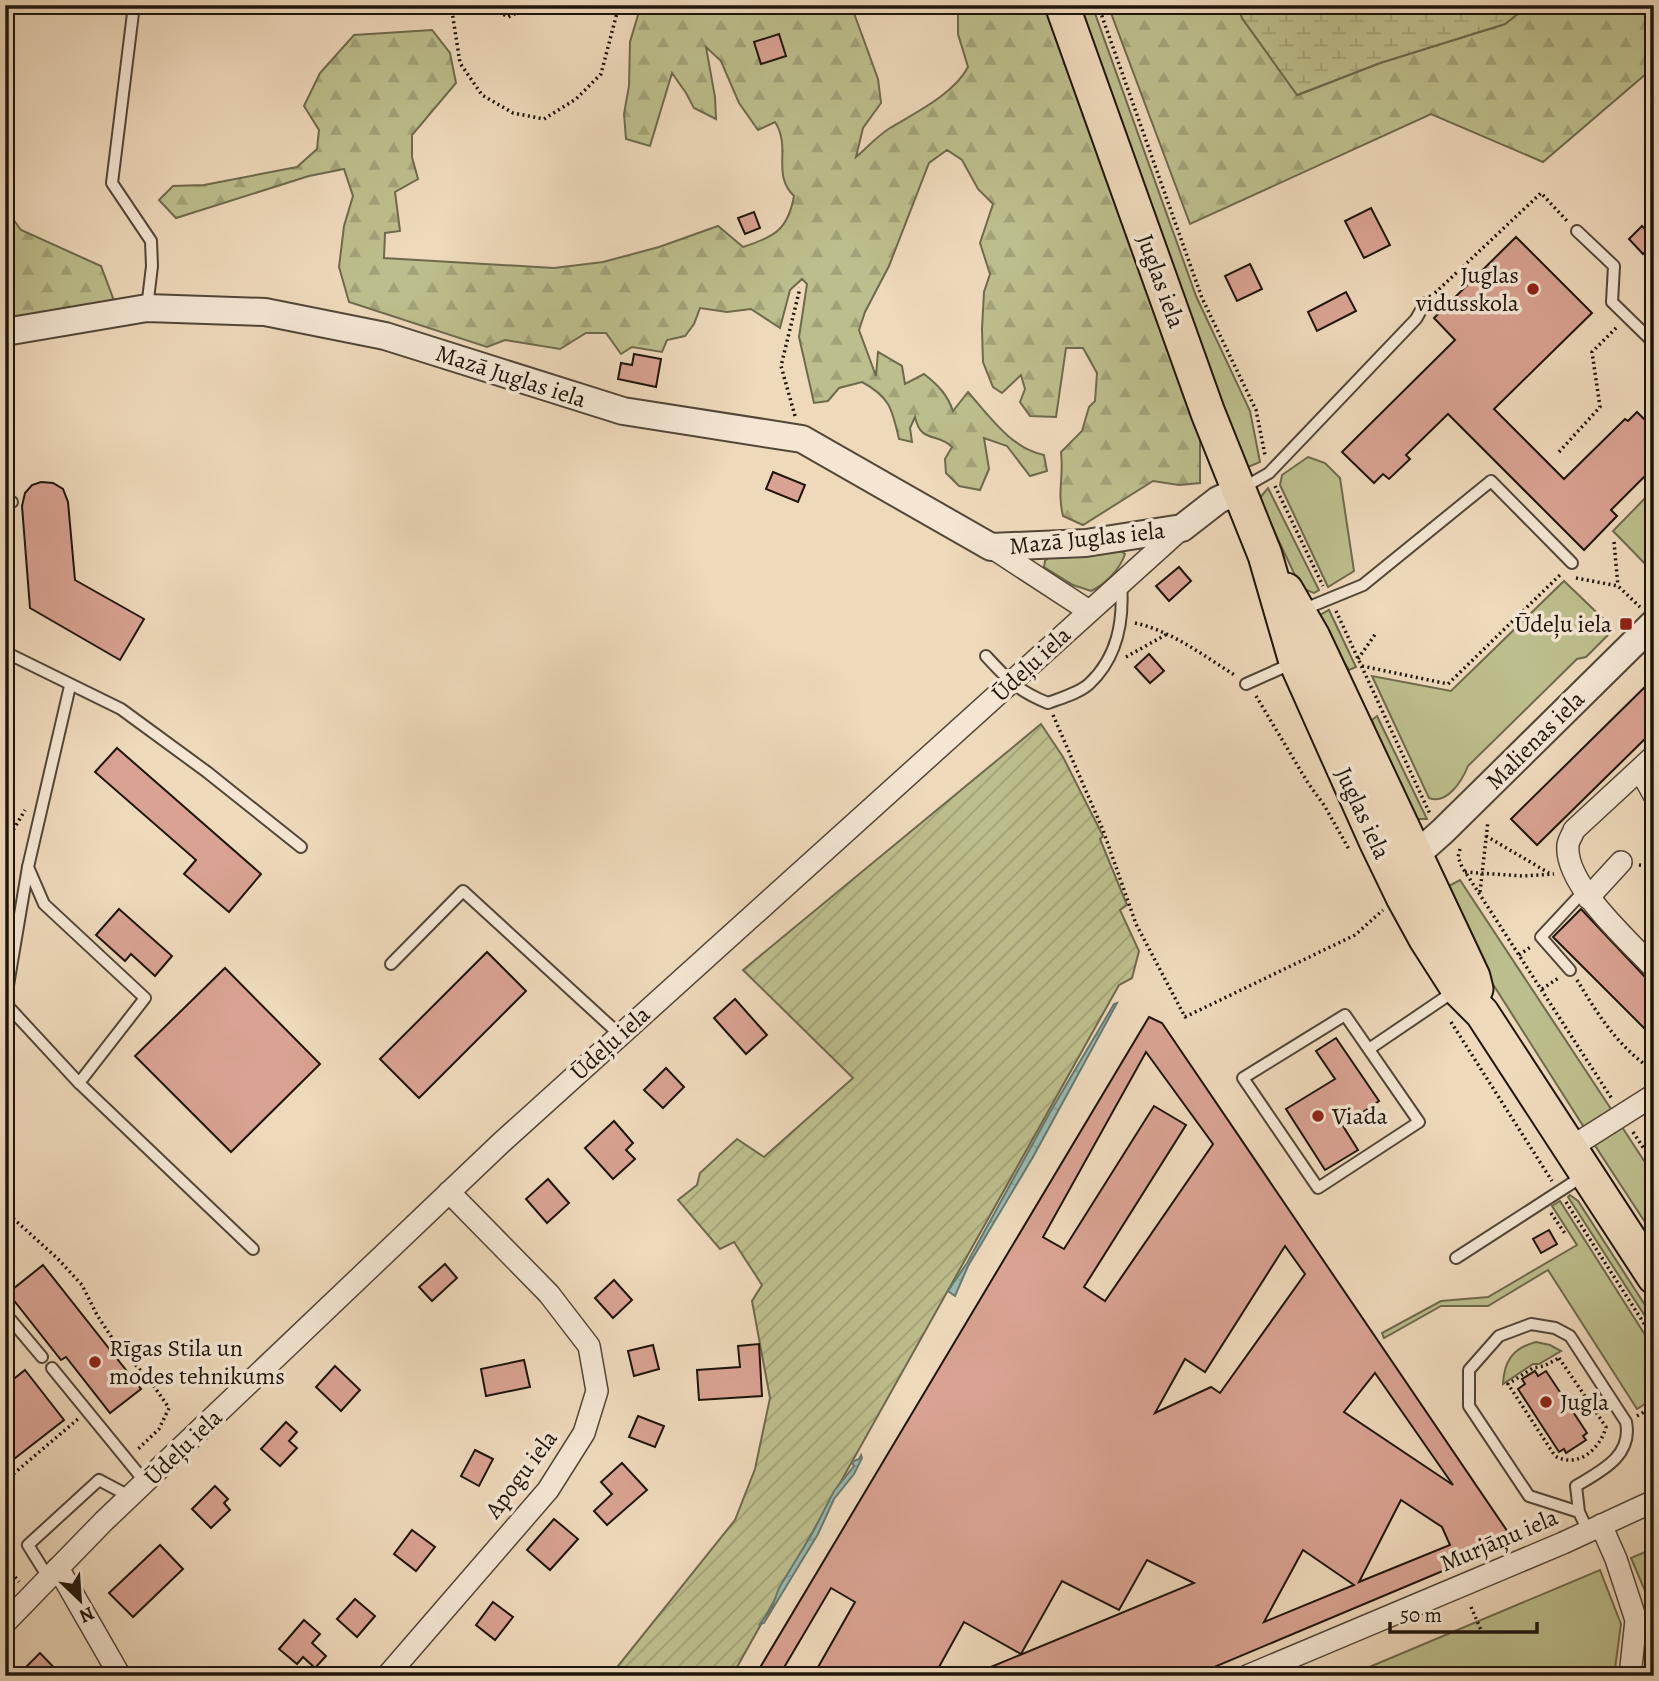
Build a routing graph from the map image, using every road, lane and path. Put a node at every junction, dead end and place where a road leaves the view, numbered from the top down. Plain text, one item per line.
1 (134, 5) edge
2 (451, 5) edge
3 (493, 5) edge
4 (534, 5) edge
5 (619, 5) edge
6 (1062, 5) edge
7 (1098, 5) edge
8 (1577, 231) joint
9 (800, 288) dead end
10 (1425, 303) joint
11 (147, 308) junction
12 (1627, 317) junction
13 (5, 332) edge
14 (1654, 343) edge
15 (802, 439) junction
16 (1559, 452) dead end
17 (1269, 473) junction
18 (1238, 491) junction
19 (1182, 528) junction
20 (1614, 542) dead end
21 (991, 547) junction
22 (1265, 555) junction
23 (1569, 566) junction
24 (1121, 583) junction
25 (1618, 586) junction
26 (1329, 598) junction
27 (1089, 611) junction
28 (1299, 611) junction
29 (1648, 616) edge
30 (1376, 633) dead end
31 (1167, 634) dead end
32 (5, 652) edge
33 (986, 656) dead end
34 (1122, 659) dead end
35 (1359, 659) junction
36 (1296, 662) junction
37 (1362, 666) junction
38 (1011, 683) junction
39 (1246, 684) dead end
40 (70, 686) junction
41 (1048, 704) junction
42 (1647, 763) edge
43 (1654, 795) edge
44 (43, 801) junction
45 (1431, 817) dead end
46 (1488, 821) dead end
47 (1486, 836) junction
48 (5, 844) edge
49 (301, 846) dead end
50 (1460, 849) dead end
51 (1402, 862) junction
52 (1621, 862) dead end
53 (28, 867) junction
54 (1465, 872) junction
55 (1483, 873) junction
56 (1551, 874) junction
57 (1582, 888) junction
58 (1480, 895) junction
59 (1389, 904) dead end
60 (391, 964) dead end
61 (1654, 968) edge
62 (1570, 970) joint
63 (1448, 995) junction
64 (1482, 1013) junction
65 (619, 1034) junction
66 (1369, 1049) junction
67 (1654, 1071) edge
68 (79, 1083) junction
69 (1654, 1095) edge
70 (1622, 1114) junction
71 (1579, 1161) junction
72 (1654, 1164) edge
73 (449, 1192) junction
74 (1560, 1192) junction
75 (1544, 1202) junction
76 (5, 1211) edge
77 (1566, 1235) dead end
78 (253, 1249) dead end
79 (1456, 1258) dead end
80 (1654, 1277) edge
81 (5, 1313) edge
82 (1654, 1339) edge
83 (42, 1357) dead end
84 (52, 1368) dead end
85 (1654, 1406) edge
86 (1648, 1410) junction
87 (88, 1411) junction
88 (1640, 1414) dead end
89 (1654, 1420) edge
90 (1606, 1427) joint
91 (127, 1460) junction
92 (5, 1482) edge
93 (139, 1490) junction
94 (1654, 1501) edge
95 (1590, 1523) junction
96 (53, 1573) junction
97 (1471, 1607) dead end
98 (5, 1623) edge
99 (1481, 1630) dead end
100 (120, 1676) edge
101 (387, 1676) edge
102 (1247, 1676) edge
103 (1630, 1676) edge

1 - 11 lane
2 - 5 path
3 - 4 path
6 - 18 main road, Juglas iela
7 - 17 path
8 - 10 path
8 - 12 lane
9 - 15 path
10 - 17 lane
11 - 13 street, Mazā Juglas iela
11 - 15 street, Mazā Juglas iela
12 - 14 lane
12 - 16 path
15 - 21 street, Mazā Juglas iela
17 - 18 lane
17 - 26 path
18 - 19 street, Ūdeļu iela
18 - 22 main road, Juglas iela
19 - 21 street, Mazā Juglas iela
19 - 24 street, Ūdeļu iela
20 - 25 path
21 - 27 street, Mazā Juglas iela
22 - 28 main road, Juglas iela
22 - 36 main road, Juglas iela
23 - 25 path
23 - 26 lane
23 - 37 path
24 - 27 street, Ūdeļu iela
24 - 41 lane
25 - 29 path
26 - 28 lane
26 - 35 path
27 - 38 street, Ūdeļu iela
28 - 51 main road, Juglas iela
29 - 51 street, Malienas iela
30 - 35 path
31 - 34 path
32 - 40 lane
33 - 38 lane
35 - 37 path
36 - 39 lane
36 - 51 main road, Juglas iela
37 - 45 path
38 - 41 lane
38 - 65 street, Ūdeļu iela
40 - 44 lane
40 - 49 lane
41 - 59 path
42 - 43 street
42 - 57 street
44 - 48 path
44 - 53 lane
46 - 47 path
47 - 55 path
47 - 56 path
50 - 54 path
51 - 63 main road, Juglas iela
51 - 64 main road, Juglas iela
52 - 57 street
53 - 68 lane
53 - 68 lane
54 - 55 path
54 - 58 path
55 - 56 path
55 - 58 path
56 - 57 path
57 - 61 street
57 - 62 lane
58 - 70 path
60 - 65 lane
62 - 67 path
63 - 64 main road, Juglas iela
63 - 66 lane
63 - 74 path
64 - 71 main road, Juglas iela
65 - 73 street, Ūdeļu iela
66 - 66 lane
68 - 78 lane
69 - 70 street
70 - 71 street
70 - 72 path
71 - 74 lane
71 - 80 main road, Juglas iela
73 - 93 street, Ūdeļu iela
73 - 101 street, Apogu iela
74 - 75 lane
74 - 82 path
75 - 77 path
75 - 79 lane
76 - 91 path
81 - 83 lane
84 - 87 lane
85 - 86 path
86 - 88 path
86 - 89 path
87 - 91 lane
87 - 92 path
90 - 90 path
91 - 93 lane
93 - 96 street, Ūdeļu iela
93 - 96 lane
94 - 95 street, Murjāņu iela
95 - 95 lane
95 - 102 street, Murjāņu iela
95 - 103 street
96 - 98 street, Ūdeļu iela
96 - 100 street
97 - 99 path

